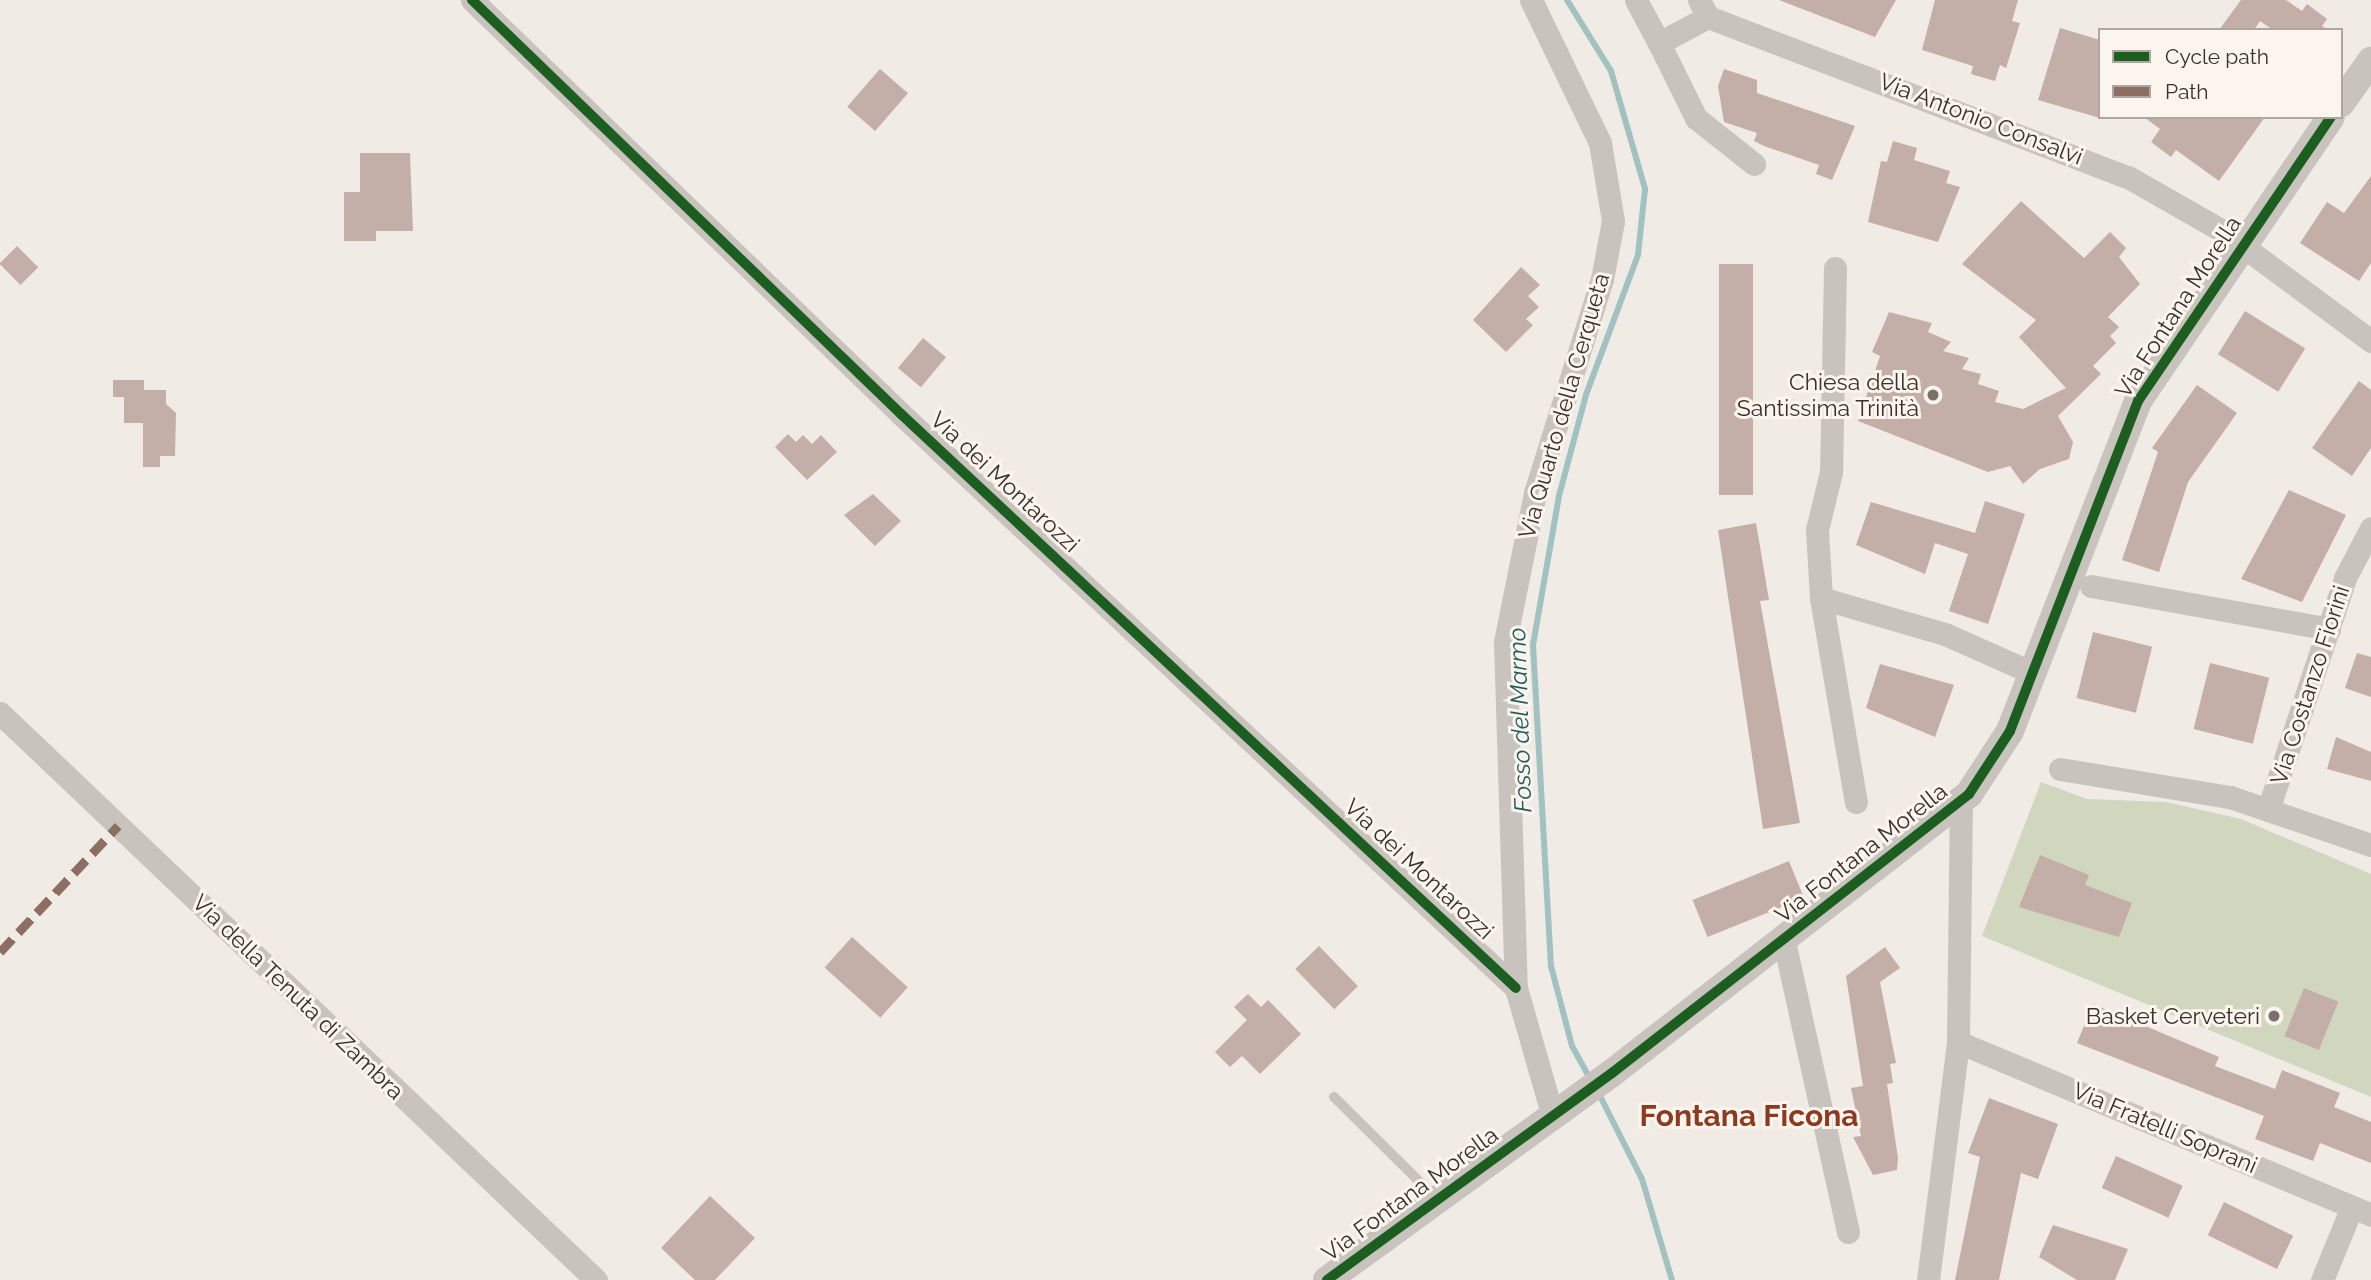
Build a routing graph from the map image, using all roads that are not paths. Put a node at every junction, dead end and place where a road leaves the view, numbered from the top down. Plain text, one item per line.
1 (472, 0) edge
2 (1531, 0) edge
3 (1636, 0) edge
4 (1704, 8) edge
5 (1659, 43) junction
6 (2371, 61) edge
7 (2343, 100) edge
8 (2330, 119) edge
9 (1754, 164) dead end
10 (2243, 246) junction
11 (1835, 268) dead end
12 (2371, 341) edge
13 (2371, 528) edge
14 (2091, 586) dead end
15 (1821, 598) junction
16 (2329, 629) junction
17 (2033, 673) junction
18 (0, 713) edge
19 (2060, 769) dead end
20 (1856, 802) dead end
21 (1961, 802) junction
22 (2269, 807) junction
23 (2371, 845) edge
24 (1784, 941) junction
25 (1516, 988) junction
26 (1958, 1042) junction
27 (1334, 1097) dead end
28 (1562, 1110) junction
29 (1439, 1200) junction
30 (2362, 1211) edge
31 (1848, 1231) dead end
32 (596, 1280) edge
33 (1327, 1280) edge
34 (1928, 1280) edge
35 (2322, 1280) edge

1 - 25 street, Via dei Montarozzi
2 - 25 street, Via Quarto della Cerqueta
3 - 5 street
4 - 5 street
4 - 10 street, Via Antonio Consalvi
5 - 9 street
6 - 7 street
8 - 10 street, Via Fontana Morella
10 - 12 street, Via Antonio Consalvi
10 - 17 street, Via Fontana Morella
11 - 15 street
13 - 16 street, Via Costanzo Fiorini
14 - 16 street
15 - 17 street
15 - 20 street
16 - 22 street, Via Costanzo Fiorini
17 - 21 street, Via Fontana Morella
18 - 32 street, Via della Tenuta di Zambra
19 - 22 street
21 - 24 street, Via Fontana Morella
21 - 26 street
22 - 23 street
24 - 28 street, Via Fontana Morella
24 - 31 street
25 - 28 street, Via Quarto della Cerqueta
26 - 30 street, Via Fratelli Soprani
26 - 34 street
27 - 29 lane
28 - 29 street, Via Fontana Morella
29 - 33 street, Via Fontana Morella
30 - 35 street

